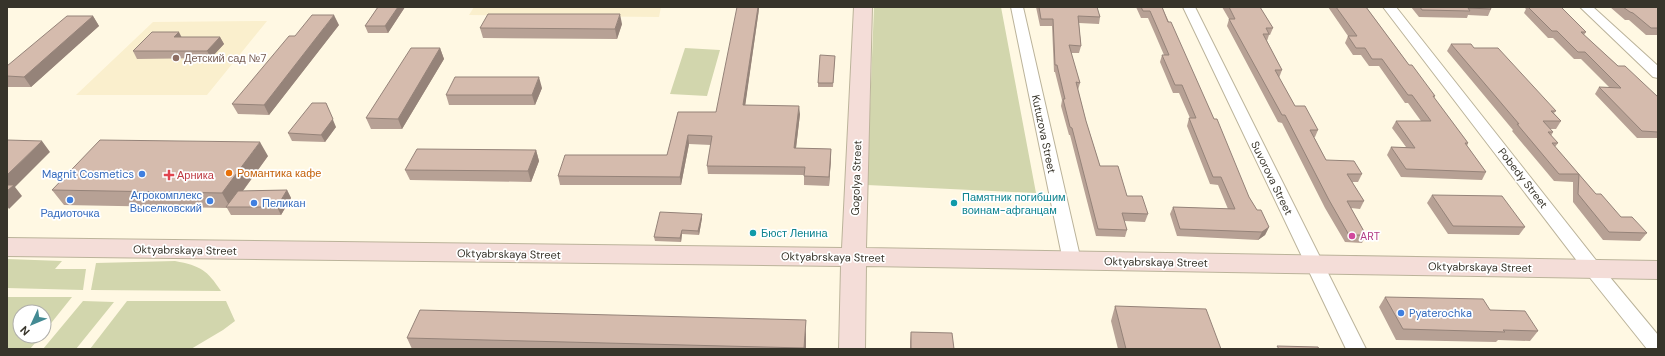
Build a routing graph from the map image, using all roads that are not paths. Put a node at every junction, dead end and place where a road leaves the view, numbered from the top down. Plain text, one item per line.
1 (863, 7) edge
2 (1016, 7) edge
3 (1189, 7) edge
4 (1389, 7) edge
5 (1586, 7) edge
6 (1658, 74) edge
7 (7, 247) edge
8 (853, 257) junction
9 (1072, 261) junction
10 (1314, 265) junction
11 (1593, 269) junction
12 (1658, 270) edge
13 (852, 349) edge
14 (1356, 349) edge
15 (1658, 349) edge

1 - 8 main road, Gogolya Street
2 - 9 street, Kutuzova Street
3 - 10 street, Suvorova Street
4 - 11 street, Pobedy Street
5 - 6 street
7 - 8 main road, Oktyabrskaya Street
8 - 9 main road, Oktyabrskaya Street
8 - 13 main road, Gogolya Street
9 - 10 main road, Oktyabrskaya Street
10 - 11 main road, Oktyabrskaya Street
10 - 14 street, Suvorova Street
11 - 12 main road, Oktyabrskaya Street
11 - 15 street, Pobedy Street

